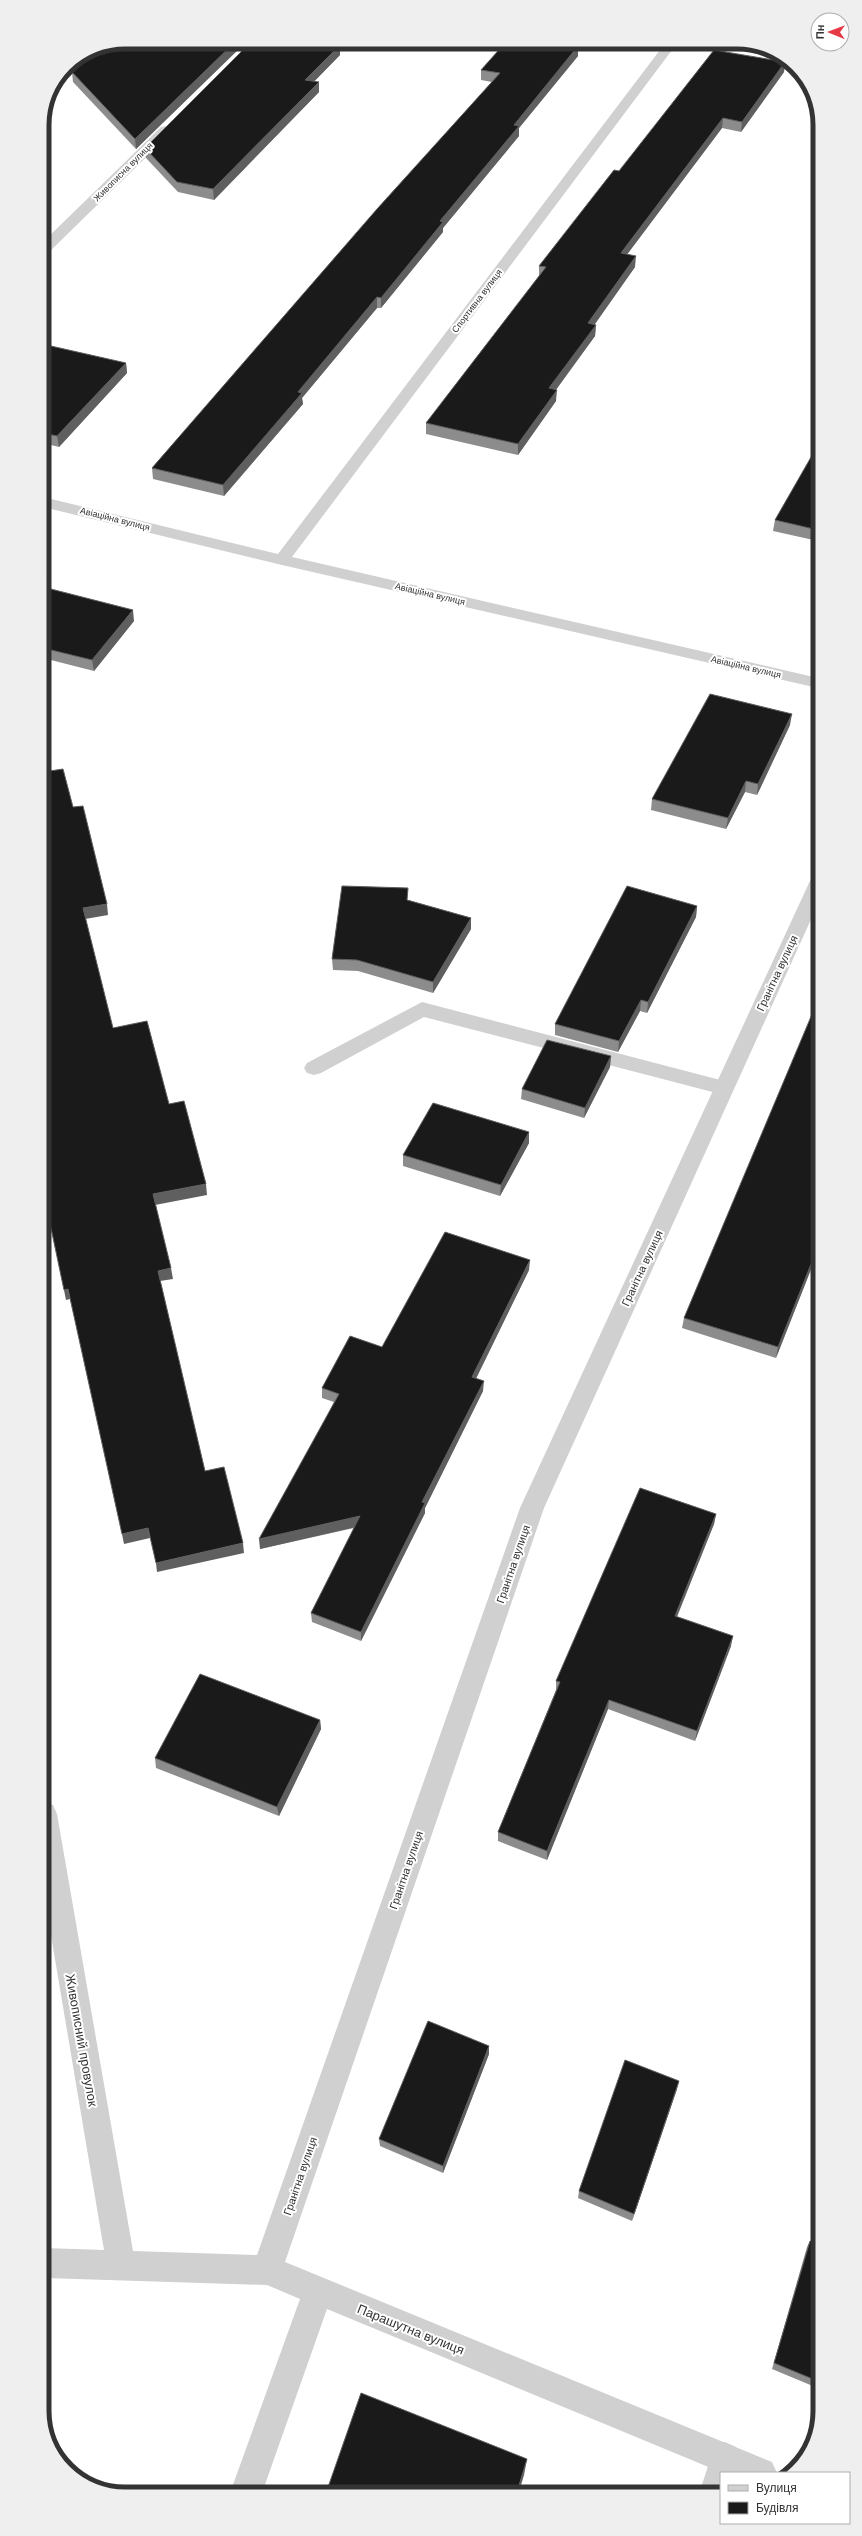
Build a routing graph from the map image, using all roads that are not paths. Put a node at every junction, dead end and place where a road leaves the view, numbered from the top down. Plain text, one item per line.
1 (667, 49) edge
2 (177, 119) edge
3 (49, 245) edge
4 (49, 503) edge
5 (282, 560) junction
6 (813, 682) edge
7 (813, 894) edge
8 (314, 1068) dead end
9 (724, 1088) junction
10 (49, 1843) edge
11 (49, 2263) edge
12 (121, 2265) junction
13 (267, 2270) junction
14 (318, 2291) junction
15 (725, 2458) junction
16 (721, 2472) edge
17 (759, 2472) edge
18 (720, 2476) edge
19 (248, 2487) edge
20 (717, 2487) edge

1 - 5 street, Спортивна вулиця
2 - 3 street, Живописна вулиця
4 - 5 street, Авіаційна вулиця
5 - 6 street, Авіаційна вулиця
7 - 9 street, Гранітна вулиця
8 - 9 street
9 - 13 street, Гранітна вулиця
10 - 12 street, Живописний провулок
11 - 12 street, Парашутна вулиця
12 - 13 street, Парашутна вулиця
13 - 14 street, Парашутна вулиця
14 - 15 street, Парашутна вулиця
14 - 19 street
15 - 16 street
15 - 17 street, Парашутна вулиця
18 - 20 street

